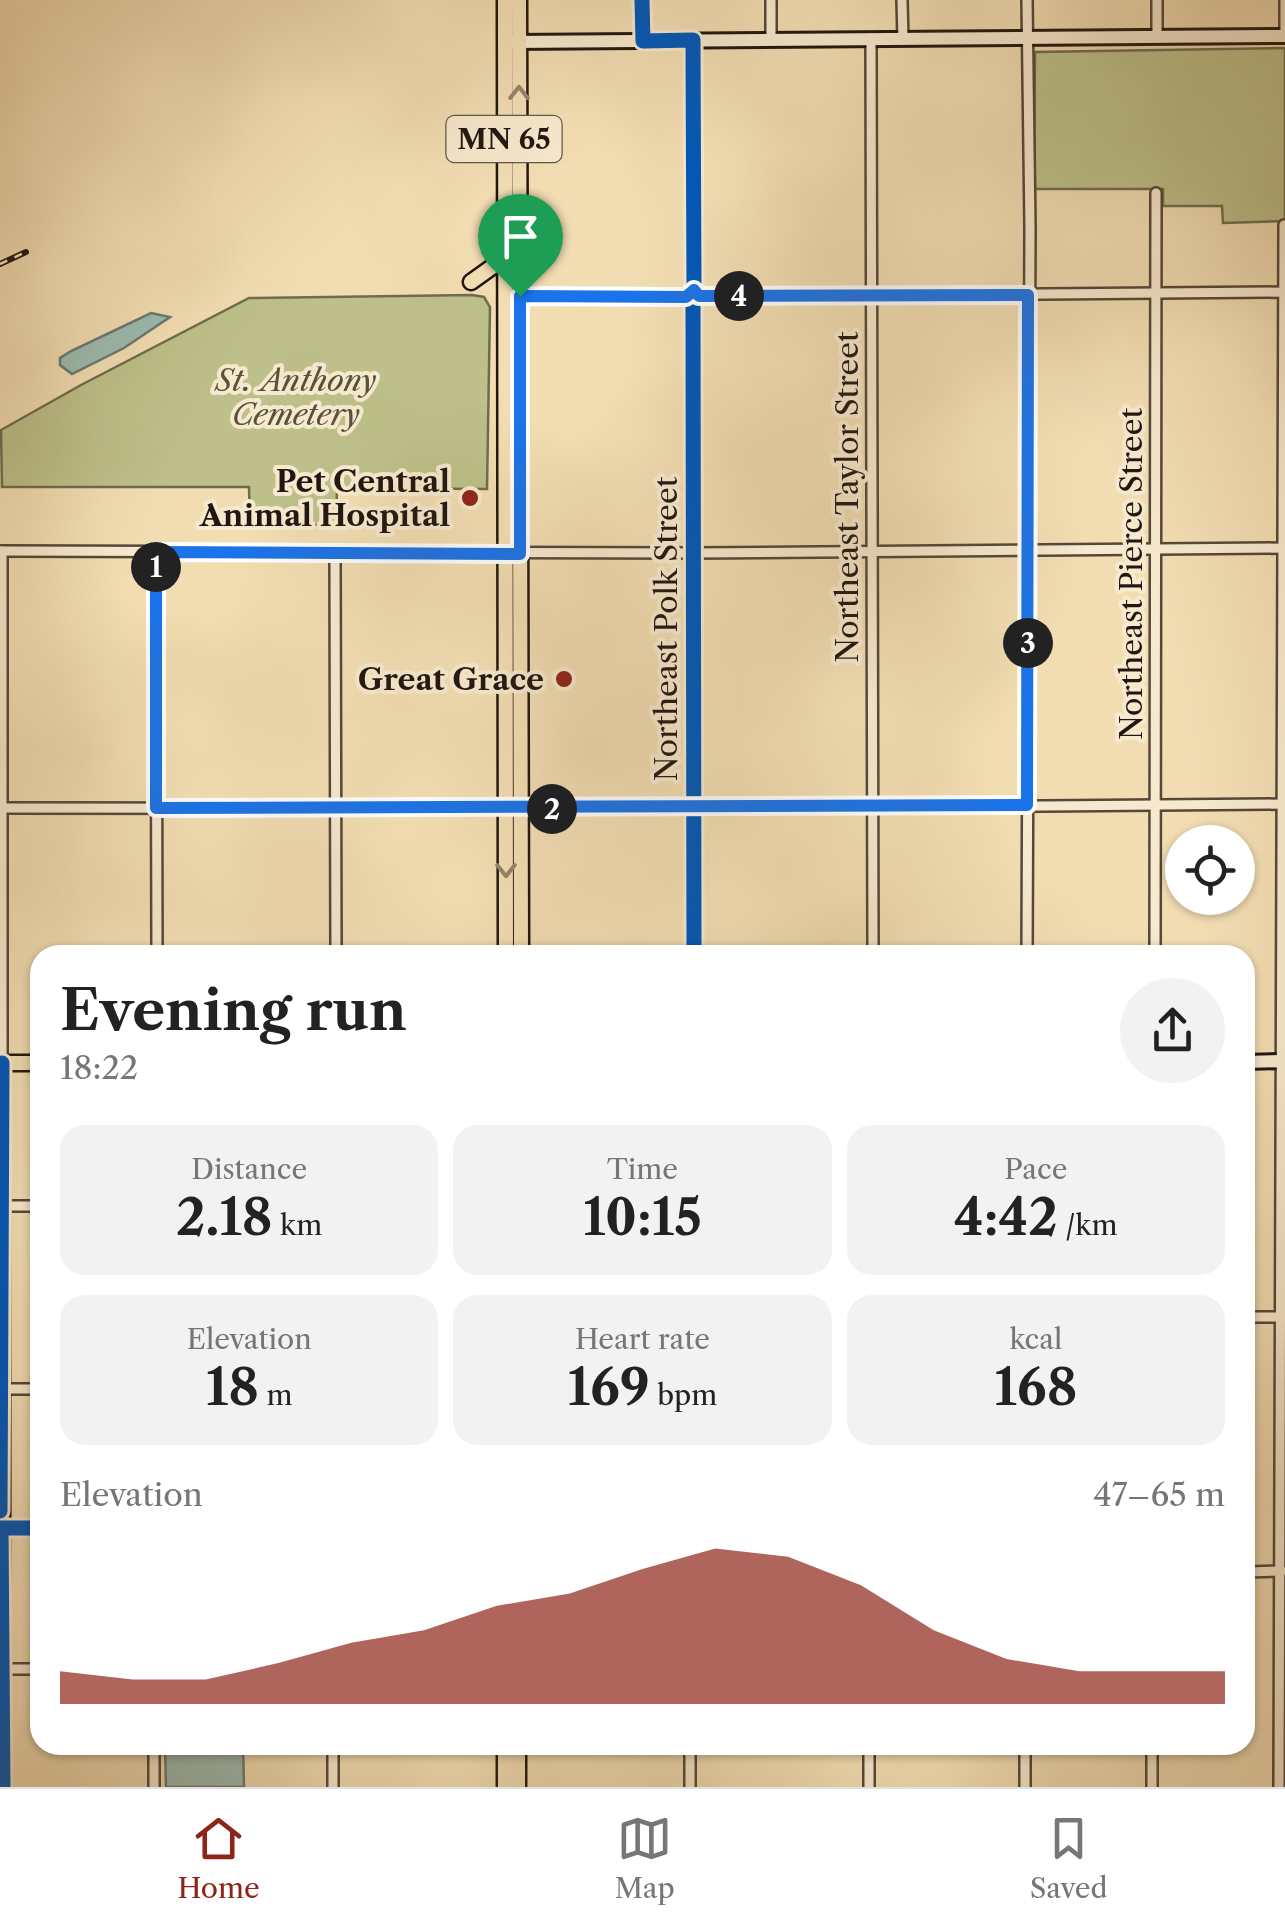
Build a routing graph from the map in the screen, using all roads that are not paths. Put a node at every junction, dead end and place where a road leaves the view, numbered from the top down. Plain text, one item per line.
1 (505, 0) edge
2 (519, 0) edge
3 (642, 0) edge
4 (771, 0) edge
5 (902, 0) edge
6 (1027, 0) edge
7 (1157, 0) edge
8 (1285, 0) edge
9 (1285, 33) edge
10 (872, 38) junction
11 (1158, 38) junction
12 (772, 39) junction
13 (1027, 39) junction
14 (693, 40) junction
15 (903, 40) junction
16 (642, 41) junction
17 (512, 42) junction
18 (1156, 192) dead end
19 (504, 222) junction
20 (1284, 225) edge
21 (470, 282) dead end
22 (1155, 292) junction
23 (1285, 292) edge
24 (1028, 295) junction
25 (520, 296) junction
26 (872, 296) junction
27 (693, 297) junction
28 (1284, 548) edge
29 (1155, 549) junction
30 (1, 551) edge
31 (1028, 551) junction
32 (156, 552) junction
33 (335, 552) junction
34 (873, 552) junction
35 (513, 553) junction
36 (694, 553) junction
37 (1284, 804) edge
38 (1027, 805) junction
39 (1156, 805) junction
40 (0, 808) edge
41 (156, 808) junction
42 (873, 808) junction
43 (513, 809) junction
44 (694, 809) junction
45 (337, 810) junction
46 (157, 945) edge
47 (336, 945) edge
48 (506, 945) edge
49 (520, 945) edge
50 (694, 945) edge
51 (873, 945) edge
52 (1027, 945) edge
53 (1154, 945) edge
54 (1255, 1062) edge
55 (1283, 1062) edge
56 (1, 1063) edge
57 (30, 1064) edge
58 (1, 1206) edge
59 (30, 1206) edge
60 (1255, 1316) edge
61 (1283, 1316) edge
62 (0, 1359) edge
63 (1, 1389) edge
64 (30, 1389) edge
65 (0, 1512) edge
66 (1, 1528) edge
67 (30, 1528) edge
68 (1282, 1571) edge
69 (1255, 1572) edge
70 (2, 1669) junction
71 (30, 1669) edge
72 (154, 1755) edge
73 (333, 1755) edge
74 (506, 1755) edge
75 (518, 1755) edge
76 (690, 1755) edge
77 (869, 1755) edge
78 (1025, 1755) edge
79 (1152, 1755) edge
80 (2, 1787) edge
81 (154, 1787) edge
82 (333, 1787) edge
83 (505, 1787) edge
84 (518, 1787) edge
85 (690, 1787) edge
86 (869, 1787) edge
87 (1025, 1787) edge
88 (1152, 1787) edge
89 (1279, 1787) edge

1 - 17 main road, MN 65
2 - 17 main road, MN 65
3 - 16 street
4 - 12 street
5 - 15 street
6 - 13 street
7 - 11 street
8 - 9 street
9 - 11 street
10 - 12 street
10 - 15 street
10 - 26 street, Northeast Taylor Street
11 - 13 street
12 - 14 street
13 - 15 street
13 - 24 street
14 - 16 street
14 - 27 street, Northeast Polk Street
16 - 17 street
17 - 19 main road, MN 65
25 -> 17 main road, MN 65
18 - 22 street, Northeast Pierce Street
19 - 21 main road
19 - 35 main road, MN 65
20 - 23 street
22 - 23 street
22 - 24 street
22 - 29 street, Northeast Pierce Street
23 - 28 street
24 - 26 street
24 - 31 street
25 - 27 street
25 - 35 main road, MN 65
26 - 27 street
26 - 34 street, Northeast Taylor Street
27 - 36 street, Northeast Polk Street
28 - 29 street
28 - 37 street
29 - 31 street
29 - 39 street, Northeast Pierce Street
30 - 32 street
30 - 40 street
31 - 34 street
31 - 38 street
32 - 33 street
32 - 41 street
33 - 35 street
33 - 45 street
34 - 36 street
34 - 42 street, Northeast Taylor Street
35 - 36 street
35 - 43 main road, MN 65
36 - 44 street, Northeast Polk Street
37 - 39 street
37 - 55 street
38 - 39 street
38 - 42 street
38 - 52 street
39 - 53 street, Northeast Pierce Street
40 - 41 street
40 - 56 street
41 - 45 street
41 - 46 street
42 - 44 street
42 - 51 street, Northeast Taylor Street
43 - 44 street
43 - 45 street
43 -> 48 main road, MN 65
43 - 49 main road, MN 65
44 - 50 street, Northeast Polk Street
45 - 47 street
54 - 55 street
55 - 61 street
56 - 57 main road
56 - 58 street
58 - 59 street
58 - 62 street
60 - 61 street
61 - 68 street
62 - 63 street
63 - 64 street
63 - 65 street
65 - 66 street
66 - 67 street
66 - 70 street
68 - 69 street
68 - 89 street
70 - 71 street
70 - 80 street
72 - 81 street
73 - 82 street
74 - 83 main road
75 - 84 main road
76 - 85 street
77 - 86 street
78 - 87 street
79 - 88 street

